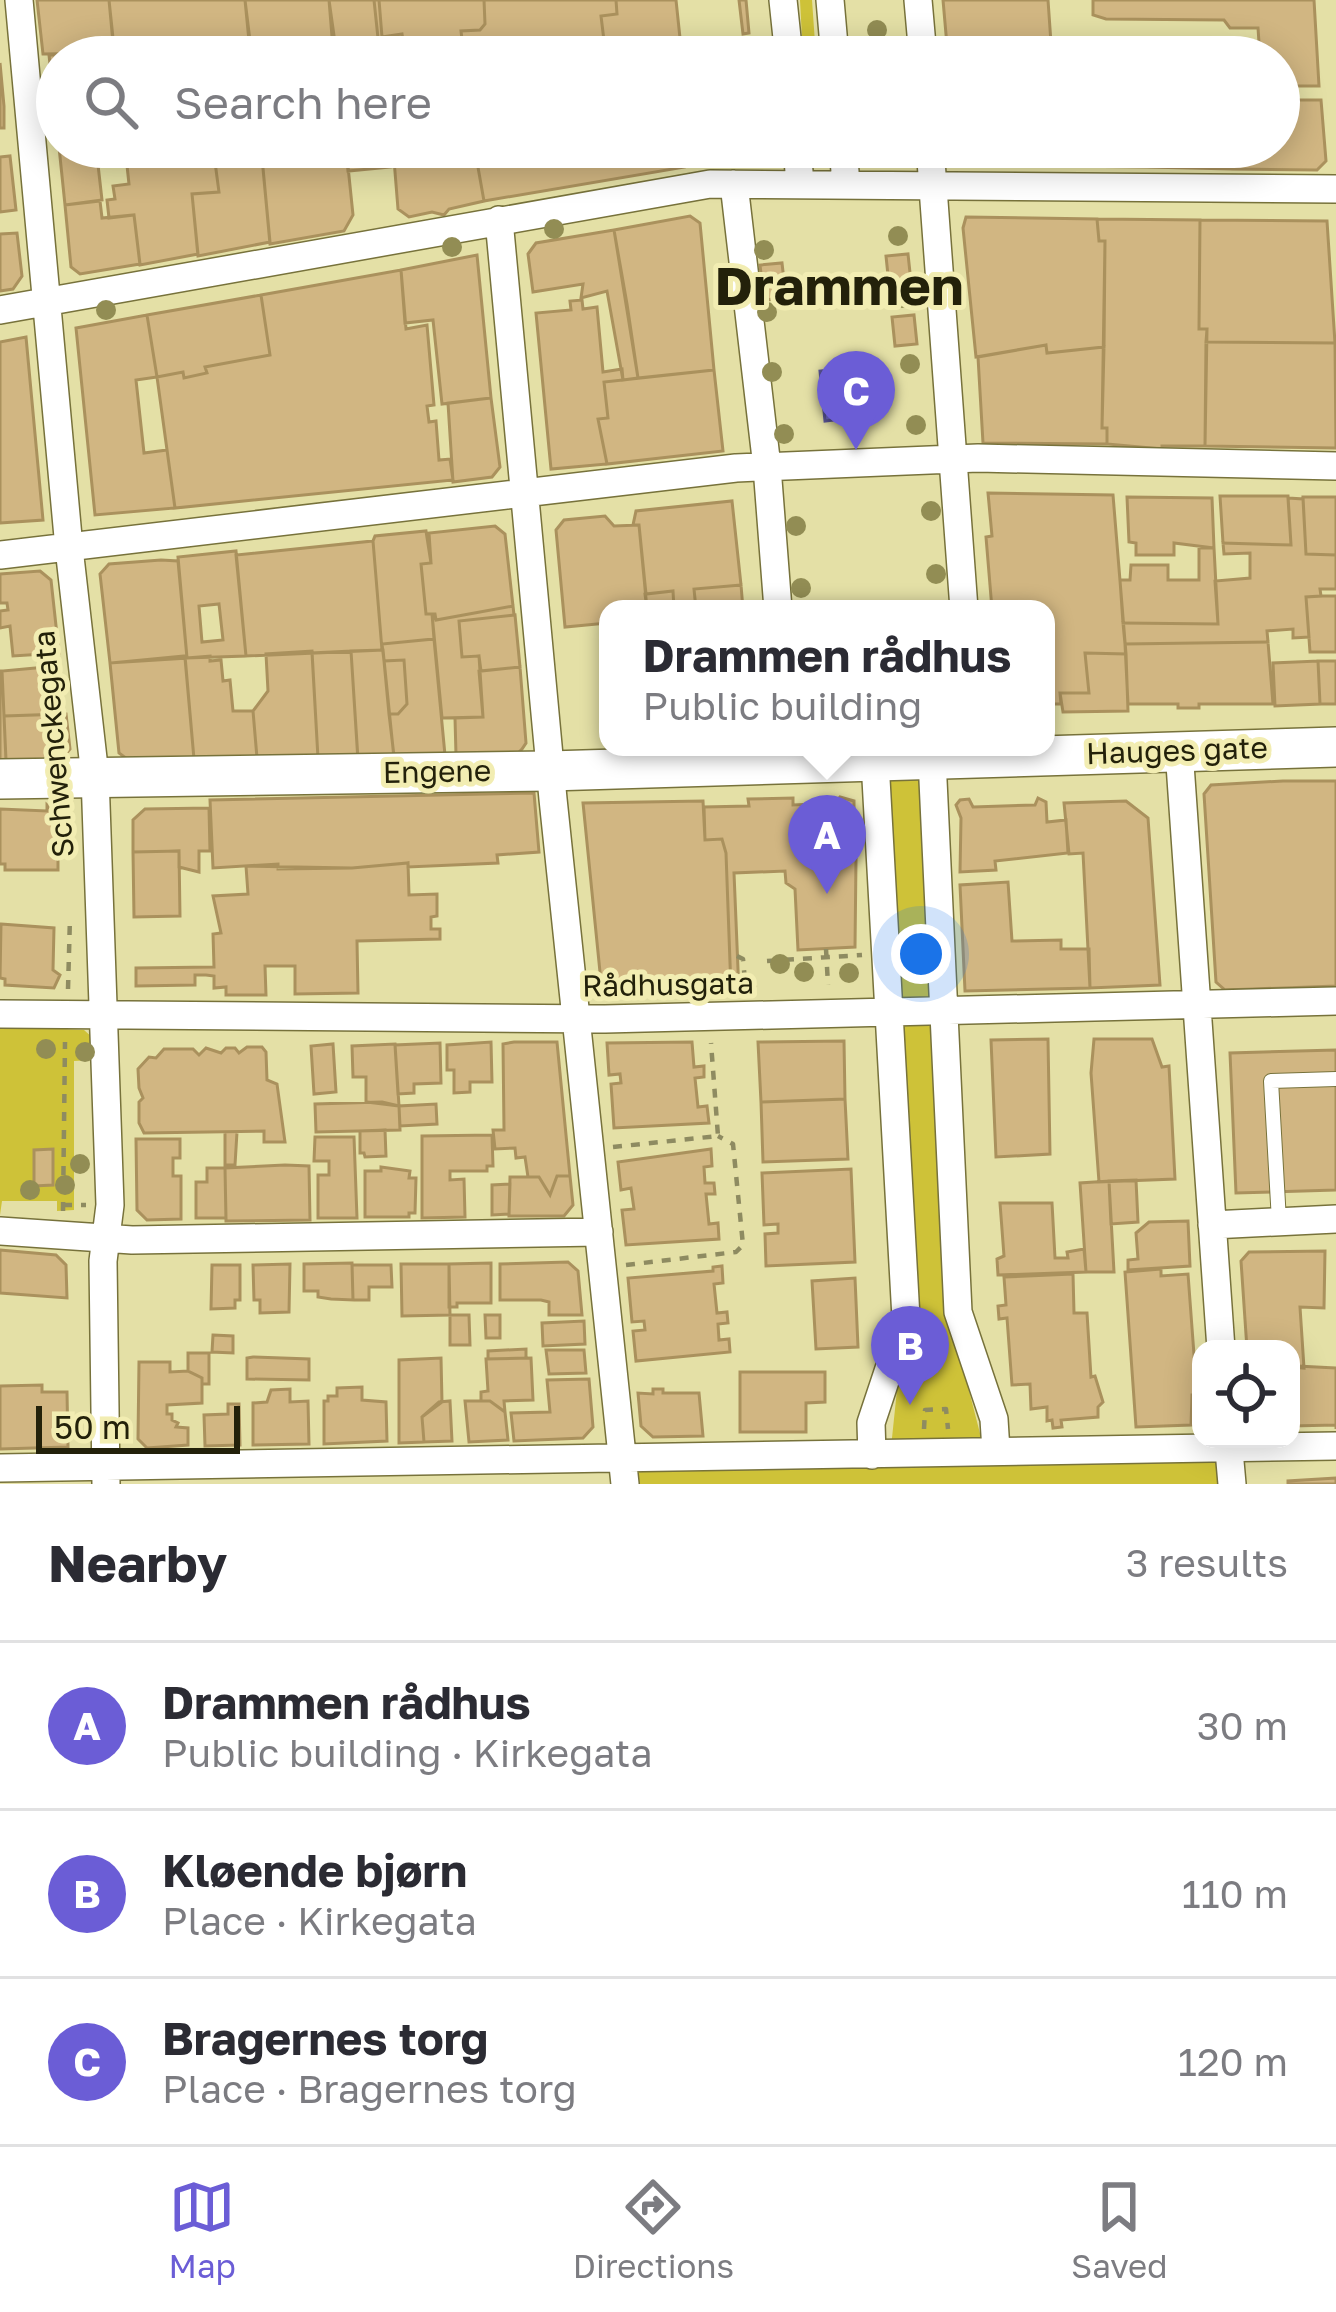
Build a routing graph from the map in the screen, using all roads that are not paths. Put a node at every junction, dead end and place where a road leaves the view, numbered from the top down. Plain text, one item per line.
1 (19, 0) edge
2 (783, 0) edge
3 (830, 0) edge
4 (918, 0) edge
5 (786, 36) edge
6 (833, 36) edge
7 (921, 36) edge
8 (798, 168) edge
9 (845, 168) edge
10 (932, 168) edge
11 (734, 184) junction
12 (800, 184) junction
13 (846, 184) junction
14 (933, 184) junction
15 (1336, 190) edge
16 (499, 220) junction
17 (47, 302) junction
18 (0, 310) edge
19 (965, 458) junction
20 (767, 466) junction
21 (1336, 466) edge
22 (524, 496) junction
23 (69, 548) junction
24 (0, 555) edge
25 (777, 600) edge
26 (964, 600) edge
27 (1336, 746) edge
28 (1179, 750) junction
29 (1055, 755) edge
30 (1014, 756) edge
31 (932, 759) junction
32 (875, 760) junction
33 (550, 770) junction
34 (95, 776) junction
35 (0, 778) edge
36 (1336, 1001) edge
37 (1196, 1005) junction
38 (944, 1013) junction
39 (0, 1014) edge
40 (891, 1015) junction
41 (105, 1017) junction
42 (576, 1019) junction
43 (1336, 1079) edge
44 (1336, 1219) edge
45 (1279, 1221) junction
46 (1211, 1225) junction
47 (0, 1232) edge
48 (599, 1232) junction
49 (107, 1240) junction
50 (1220, 1340) edge
51 (1192, 1444) edge
52 (1300, 1445) edge
53 (1336, 1446) edge
54 (1228, 1448) edge
55 (995, 1450) junction
56 (872, 1455) junction
57 (0, 1468) edge
58 (624, 1471) edge
59 (105, 1475) edge
60 (1232, 1484) edge

1 - 17 street, Schwenckegata
2 - 5 street
3 - 6 street
4 - 7 street
8 - 12 street
9 - 13 street
10 - 14 street
11 - 12 street
11 - 16 street
11 - 20 street
12 - 13 street
13 - 14 street
14 - 15 street
14 - 19 street
16 - 17 street
16 - 22 street
17 - 18 street
17 - 23 street, Schwenckegata
19 - 20 street
19 - 21 street
19 - 26 street
20 - 22 street
20 - 25 street
22 - 23 street
22 - 33 street
23 - 24 street
23 - 34 street, Schwenckegata
27 - 28 street, Hauges gate
28 - 29 street, Hauges gate
28 - 37 street
30 - 31 street, Hauges gate
31 - 32 street, Hauges gate
31 - 38 street
32 - 33 street, Engene
32 - 40 street
33 - 34 street, Engene
33 - 42 street
34 - 35 street, Engene
34 - 41 street, Schwenckegata
36 - 37 street, Rådhusgata
37 - 38 street, Rådhusgata
37 - 46 street
38 - 40 street, Rådhusgata
38 - 55 street
39 - 41 street, Rådhusgata
40 - 42 street, Rådhusgata
40 - 56 street
41 - 42 street, Rådhusgata
41 - 49 street, Schwenckegata
42 - 48 street
43 - 45 lane
44 - 45 street
45 - 46 street
46 - 50 street
47 - 49 street
48 - 49 street
48 - 58 street
49 - 59 street, Schwenckegata
51 - 55 street
52 - 53 street
54 - 60 street
55 - 56 street
56 - 58 street
57 - 59 street
58 - 59 street

